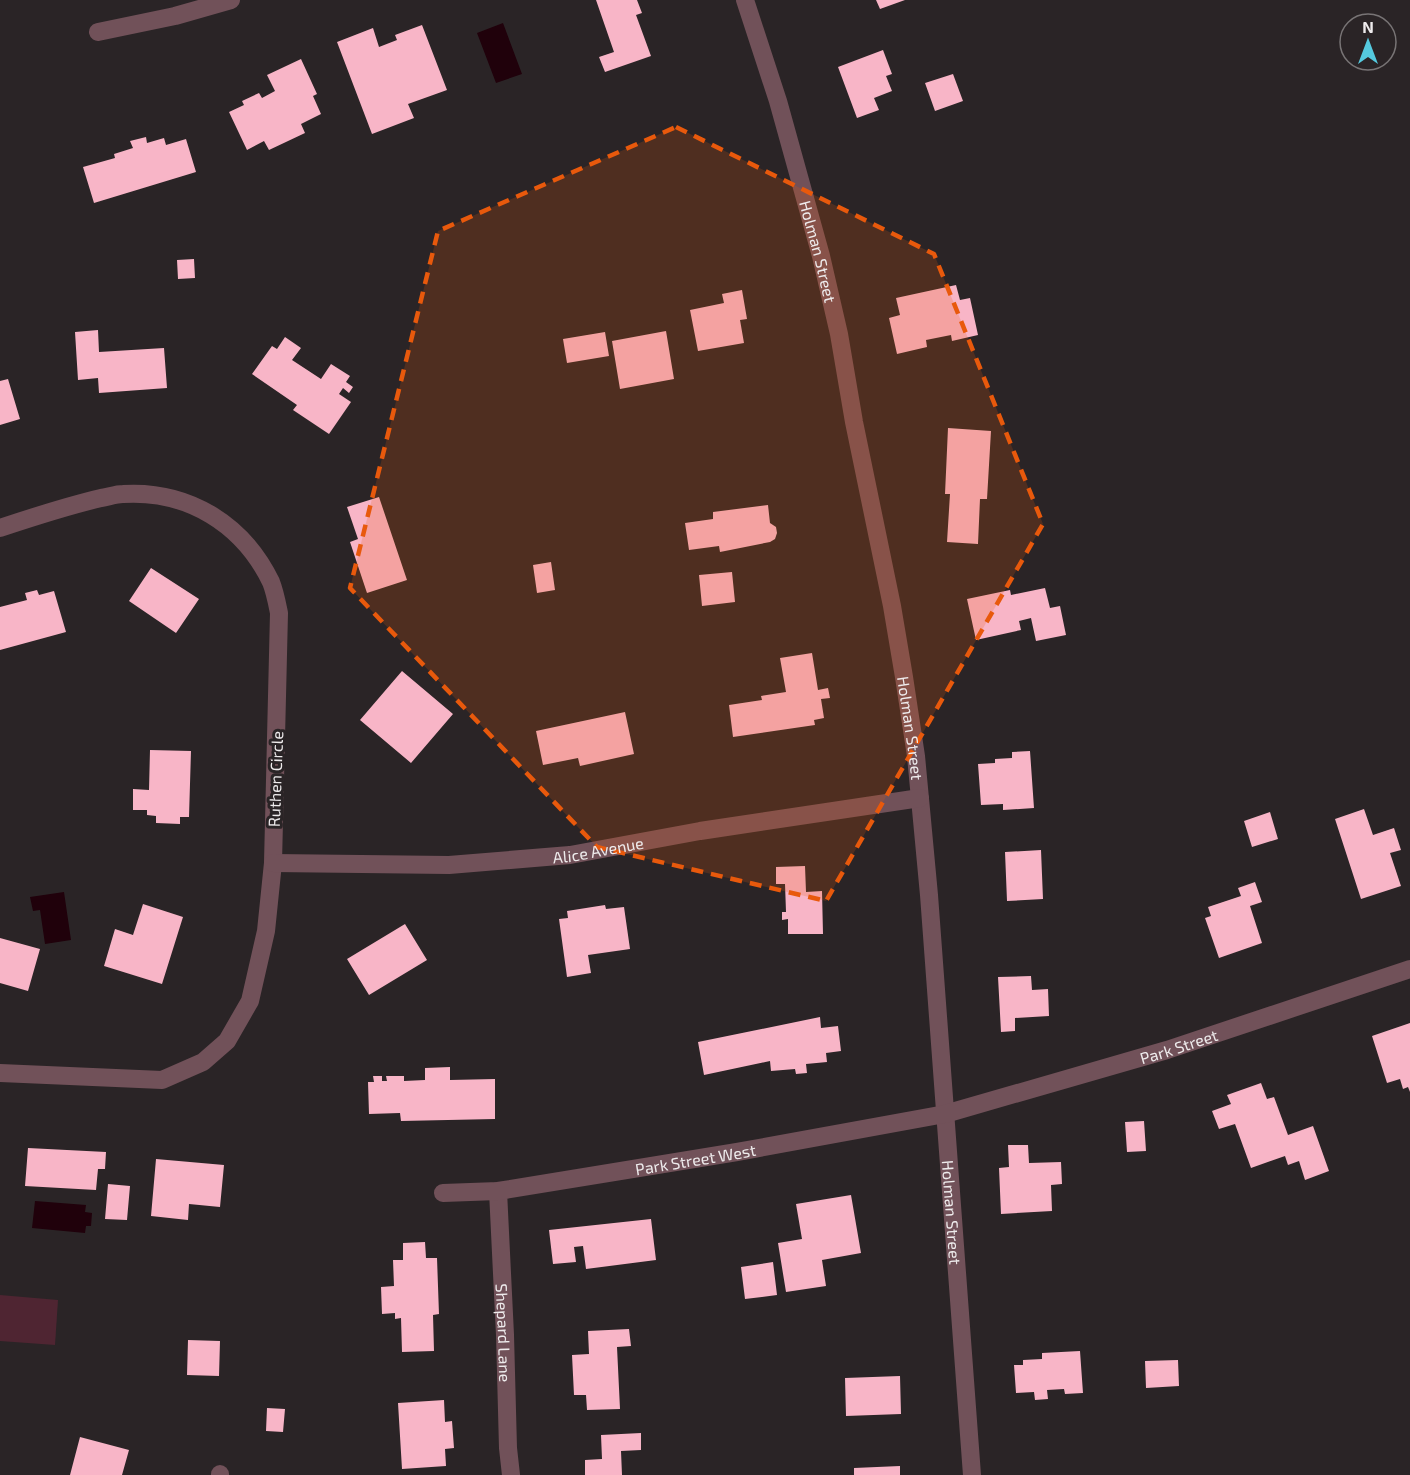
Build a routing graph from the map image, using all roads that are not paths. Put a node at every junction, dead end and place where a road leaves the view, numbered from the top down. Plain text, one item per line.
1 (231, 0) edge
2 (745, 0) edge
3 (98, 32) dead end
4 (0, 528) edge
5 (920, 798) junction
6 (273, 863) junction
7 (1410, 969) edge
8 (0, 1073) edge
9 (945, 1114) junction
10 (498, 1191) junction
11 (443, 1193) dead end
12 (511, 1475) edge
13 (972, 1475) edge

1 - 3 street
2 - 5 street, Holman Street
4 - 6 street, Ruthen Circle
5 - 6 street, Alice Avenue
5 - 9 street, Holman Street
6 - 8 street, Ruthen Circle
7 - 9 street, Park Street
9 - 10 street, Park Street West
9 - 13 street, Holman Street
10 - 11 street, Park Street West
10 - 12 street, Shepard Lane

